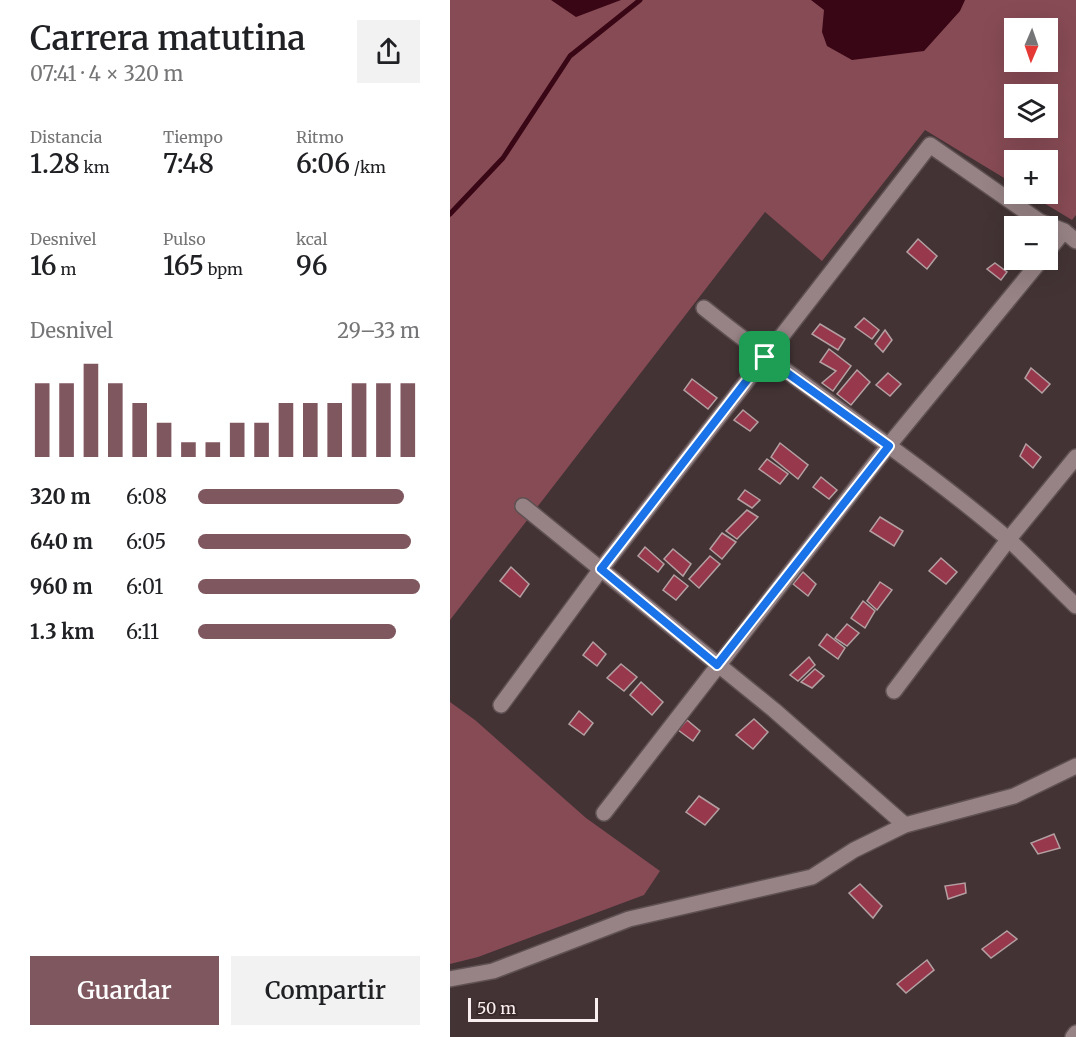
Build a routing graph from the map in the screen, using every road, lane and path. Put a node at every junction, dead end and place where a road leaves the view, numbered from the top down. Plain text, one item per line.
1 (1064, 231) junction
2 (1058, 238) edge
3 (1076, 241) edge
4 (1033, 270) edge
5 (704, 308) dead end
6 (765, 357) junction
7 (889, 446) junction
8 (1076, 457) edge
9 (523, 506) dead end
10 (1008, 540) junction
11 (601, 569) junction
12 (1076, 606) edge
13 (717, 665) junction
14 (894, 691) dead end
15 (501, 705) dead end
16 (1076, 766) edge
17 (604, 813) dead end
18 (905, 825) junction
19 (450, 979) edge
20 (1076, 1033) edge
21 (1073, 1037) edge

1 - 2 street
1 - 3 street
1 - 6 street
4 - 7 street
5 - 6 street
6 - 7 street
6 - 11 street
7 - 10 street
7 - 13 street
8 - 10 street
9 - 11 street
10 - 12 street
10 - 14 street
11 - 13 street
11 - 15 street
13 - 17 street
13 - 18 street
16 - 18 street
18 - 19 street
20 - 21 street

